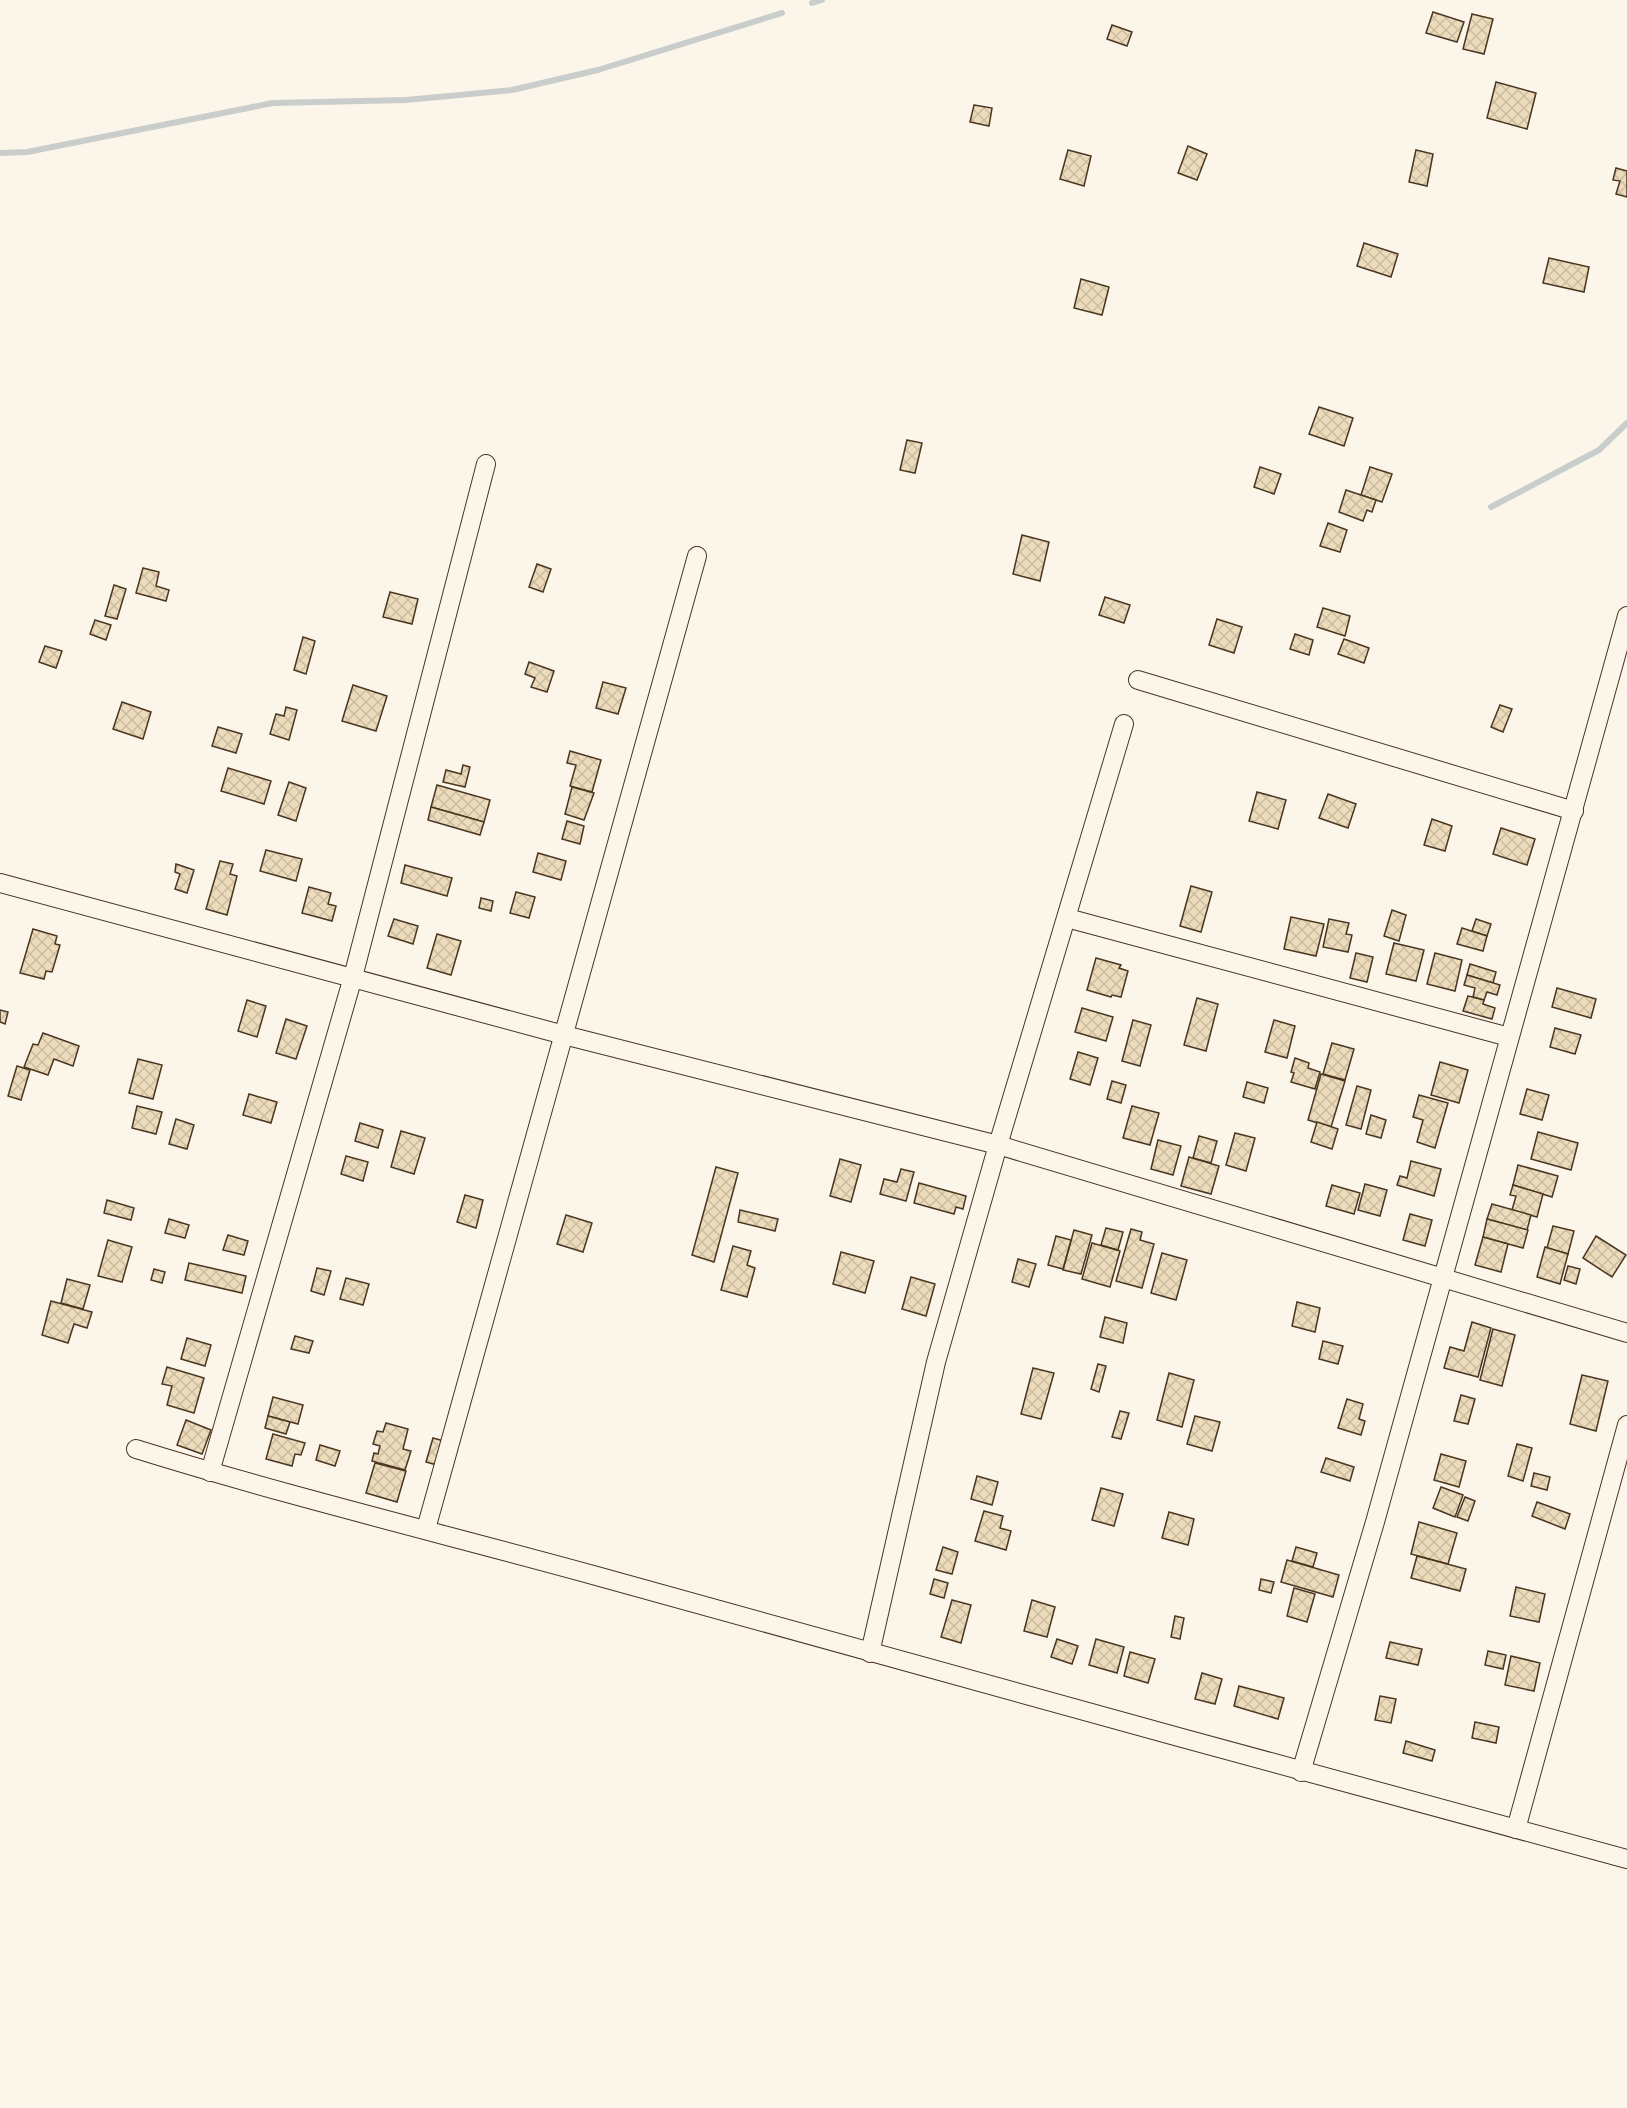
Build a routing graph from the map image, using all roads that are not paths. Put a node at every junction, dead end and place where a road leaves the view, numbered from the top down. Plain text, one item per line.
1 (486, 464) dead end
2 (697, 556) dead end
3 (1627, 616) edge
4 (1138, 680) dead end
5 (1124, 724) dead end
6 (1574, 811) junction
7 (0, 883) edge
8 (1066, 918) junction
9 (353, 977) junction
10 (564, 1035) junction
11 (1509, 1037) junction
12 (998, 1145) junction
13 (1443, 1278) junction
14 (1627, 1333) edge
15 (1627, 1425) edge
16 (136, 1449) dead end
17 (210, 1472) junction
18 (426, 1529) junction
19 (870, 1653) junction
20 (1301, 1772) junction
21 (1516, 1829) junction
22 (1627, 1859) edge

1 - 9 street
2 - 10 street
3 - 6 street
4 - 6 street
5 - 8 street
6 - 11 street
7 - 9 street
8 - 11 street
8 - 12 street
9 - 10 street
9 - 17 street
10 - 12 street
10 - 18 street
11 - 13 street
12 - 13 street
12 - 19 street
13 - 14 street
13 - 20 street
15 - 21 street
16 - 17 street
17 - 18 street
18 - 19 street
19 - 20 street
20 - 21 street
21 - 22 street

